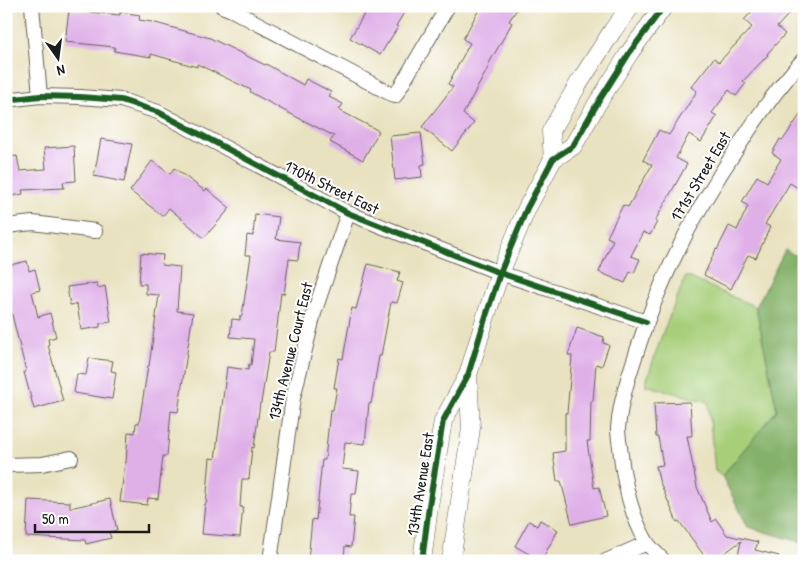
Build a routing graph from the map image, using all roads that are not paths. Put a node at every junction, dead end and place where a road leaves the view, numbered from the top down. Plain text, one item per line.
1 (32, 6) edge
2 (448, 6) edge
3 (631, 6) edge
4 (664, 6) edge
5 (229, 7) edge
6 (804, 59) edge
7 (40, 96) junction
8 (6, 100) edge
9 (552, 159) junction
10 (348, 213) junction
11 (6, 226) edge
12 (95, 231) dead end
13 (500, 273) junction
14 (646, 322) junction
15 (468, 375) junction
16 (71, 458) dead end
17 (6, 465) edge
18 (647, 543) junction
19 (270, 561) edge
20 (422, 561) edge
21 (450, 561) edge
22 (606, 561) edge
23 (664, 561) edge

1 - 7 street
2 - 5 street
3 - 9 street
4 - 9 street
6 - 14 street, 171st Street East
7 - 8 street, 170th Street East
7 - 10 street, 170th Street East
9 - 13 street, 134th Avenue East
10 - 13 street, 170th Street East
10 - 19 street, 134th Avenue Court East
11 - 12 street
13 - 14 street, 170th Street East
13 - 15 street, 134th Avenue East
14 - 18 street, 171st Street East
15 - 20 street, 134th Avenue East
15 - 21 street, 134th Avenue East
16 - 17 street
18 - 22 street
18 - 23 street, 171st Street East

